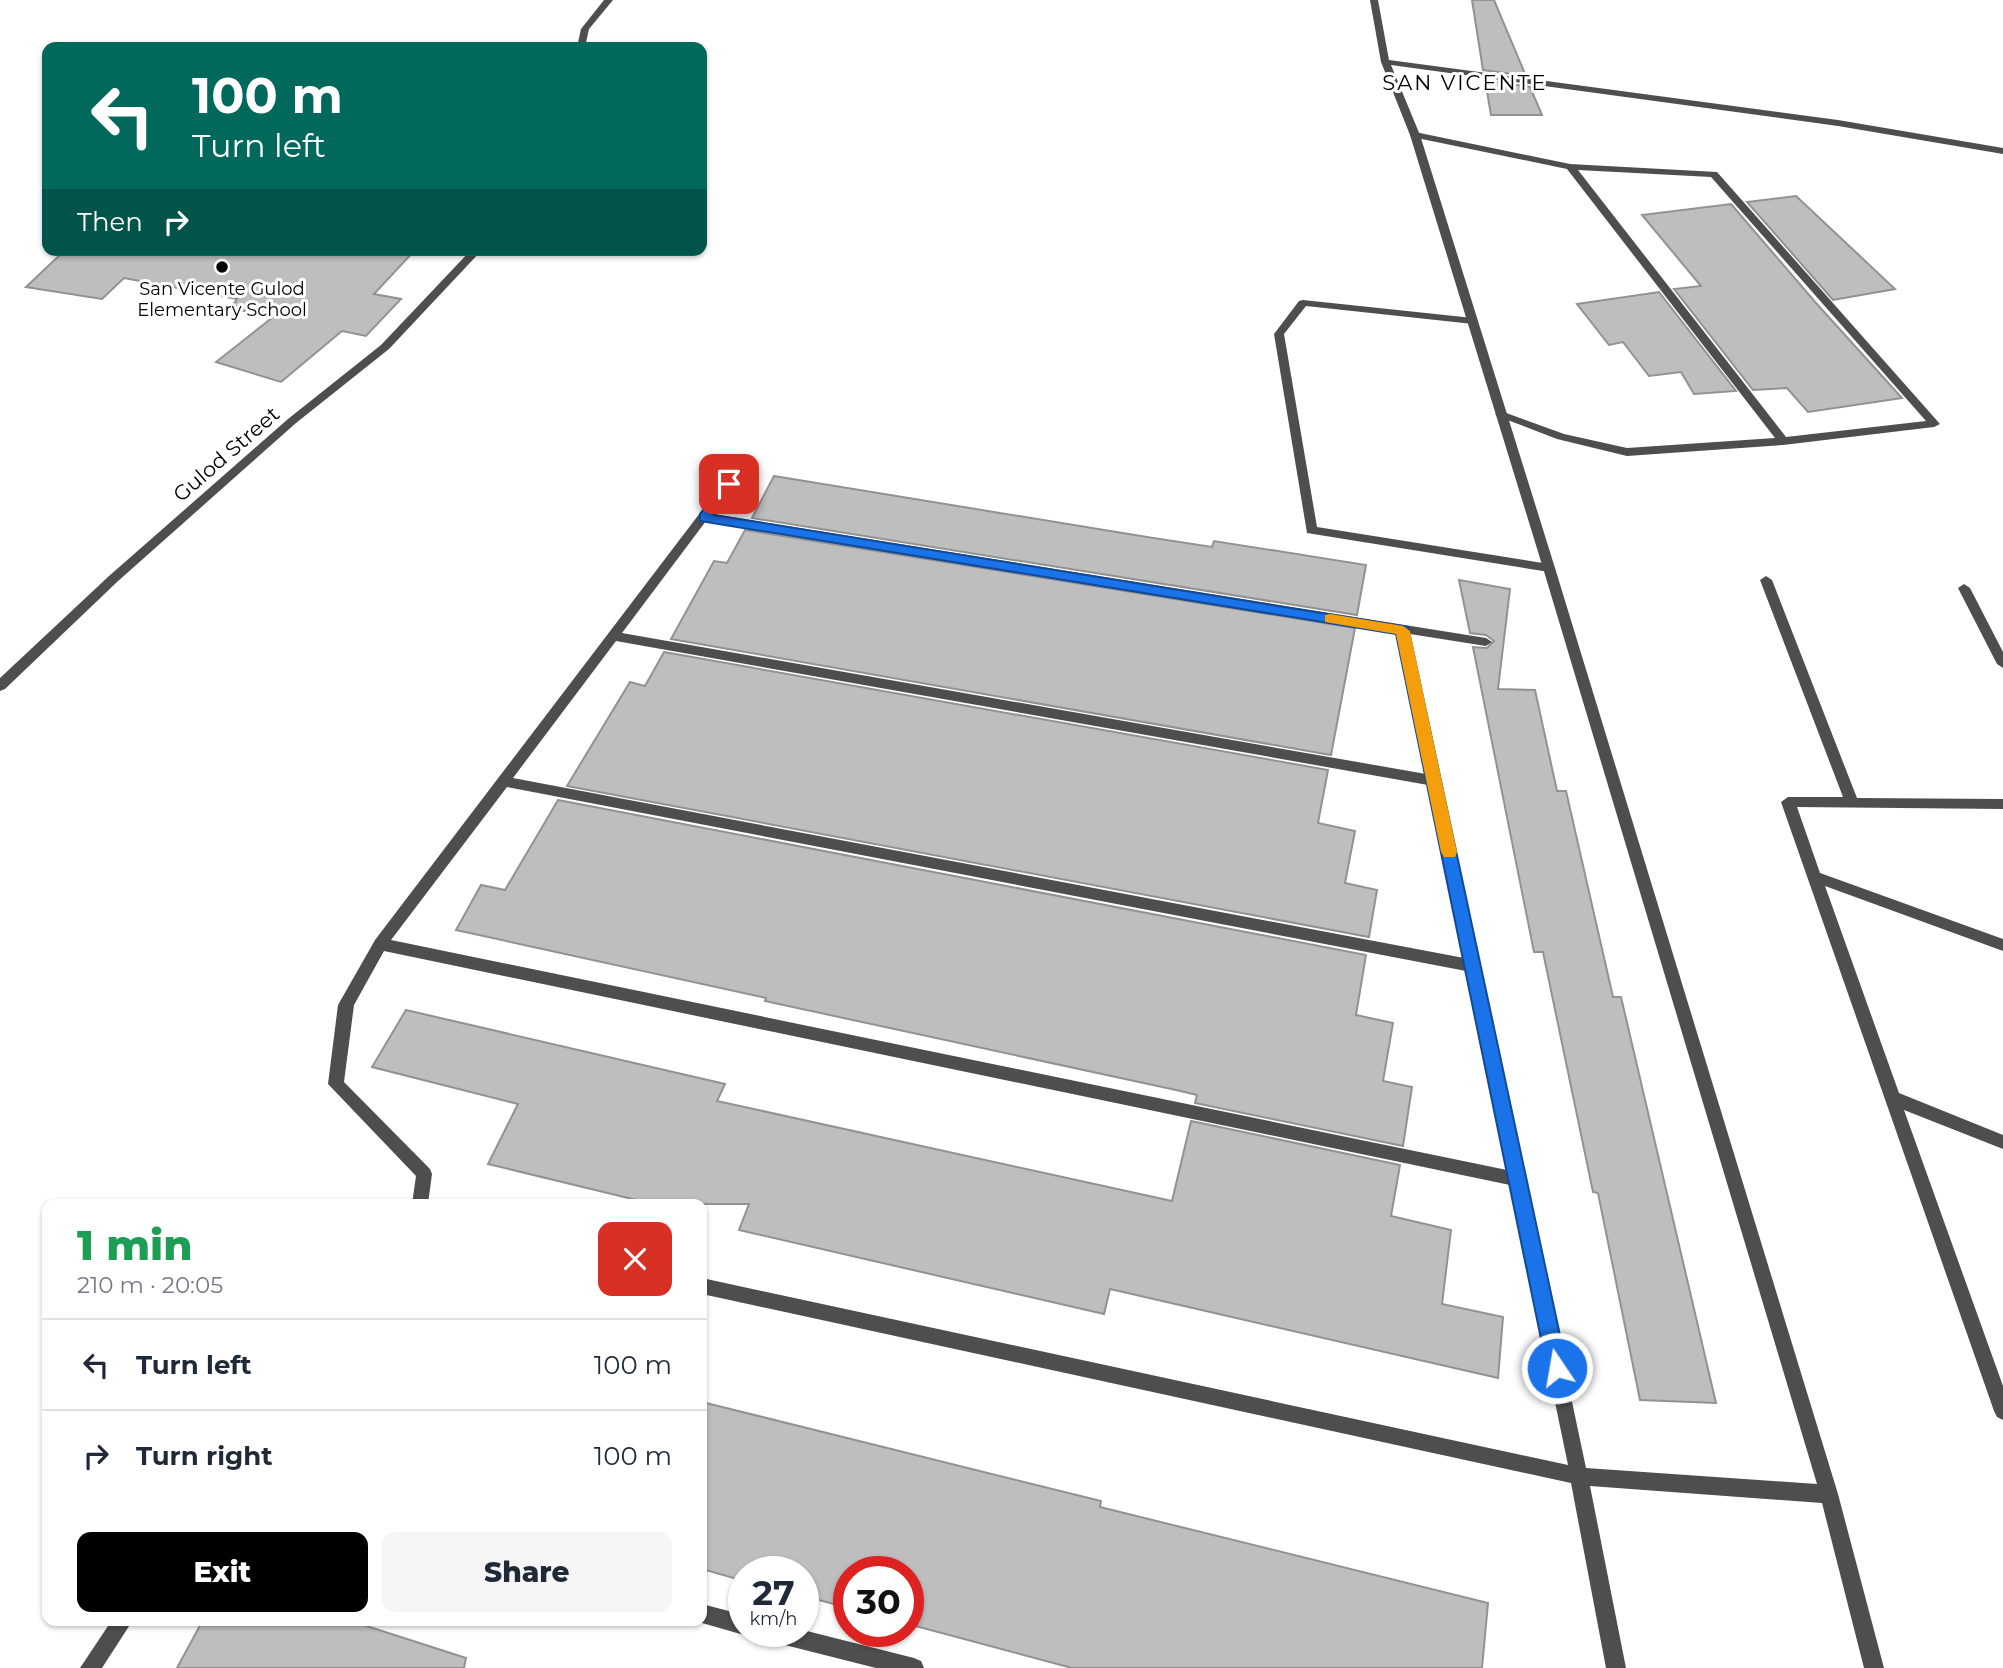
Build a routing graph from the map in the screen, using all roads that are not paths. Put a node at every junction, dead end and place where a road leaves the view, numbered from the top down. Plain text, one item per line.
1 (609, 0) edge
2 (1374, 0) edge
3 (582, 42) edge
4 (1385, 62) junction
5 (1415, 135) junction
6 (2003, 151) edge
7 (1570, 167) junction
8 (471, 256) edge
9 (1473, 321) junction
10 (1501, 414) junction
11 (1783, 441) junction
12 (741, 466) dead end
13 (705, 517) junction
14 (1549, 568) junction
15 (1766, 580) dead end
16 (1965, 588) dead end
17 (1403, 631) junction
18 (614, 636) junction
19 (1486, 642) dead end
20 (2003, 664) edge
21 (0, 686) edge
22 (504, 781) junction
23 (1435, 781) junction
24 (1852, 802) junction
25 (2003, 804) edge
26 (1815, 877) junction
27 (380, 944) junction
28 (2003, 945) edge
29 (1473, 966) junction
30 (1893, 1098) junction
31 (2003, 1142) edge
32 (1517, 1179) junction
33 (420, 1199) edge
34 (707, 1287) edge
35 (1995, 1367) edge
36 (2003, 1411) edge
37 (1579, 1476) junction
38 (1829, 1494) junction
39 (707, 1615) edge
40 (728, 1621) edge
41 (120, 1626) edge
42 (819, 1644) edge
43 (90, 1668) edge
44 (914, 1668) edge
45 (1616, 1668) edge
46 (1874, 1668) edge

1 - 3 street
2 - 4 street
4 - 5 street
4 - 6 street
5 - 7 street
5 - 9 street
7 - 11 street
7 - 11 street
8 - 21 street, Gulod Street
9 - 10 street
9 - 14 street
10 - 11 street
10 - 14 street
12 - 13 street
13 - 17 street
13 - 18 street
14 - 38 street
15 - 24 street
16 - 20 street
17 - 19 street
17 - 23 street
18 - 22 street
18 - 23 street
22 - 27 street
22 - 29 street
23 - 29 street
24 - 25 street
24 - 26 street
26 - 28 street
26 - 30 street
27 - 32 street
27 - 33 street
29 - 32 street
30 - 31 street
30 - 35 street
32 - 37 street
34 - 37 street
35 - 36 street
37 - 38 street
37 - 45 street
38 - 46 street
39 - 40 street
41 - 43 street
42 - 44 street

